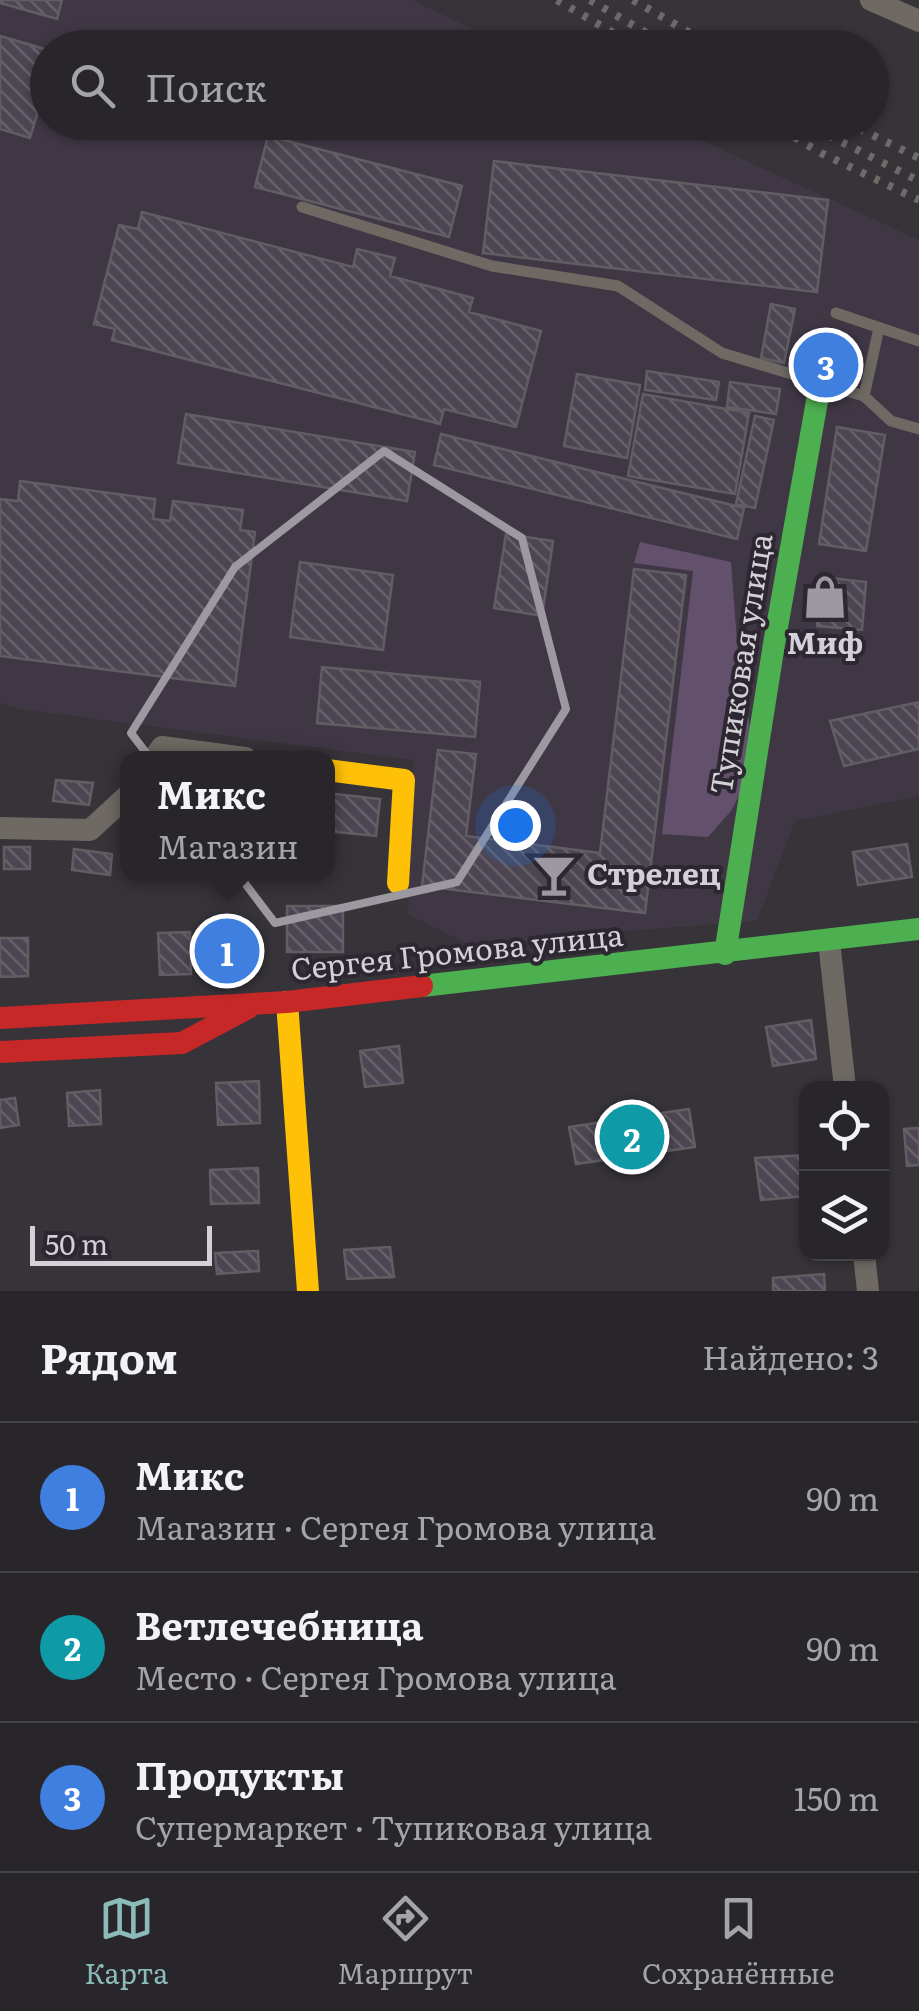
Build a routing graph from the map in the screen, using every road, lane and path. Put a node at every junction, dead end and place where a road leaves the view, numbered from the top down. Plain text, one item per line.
1 (872, 0) edge
2 (919, 21) edge
3 (302, 206) dead end
4 (836, 313) dead end
5 (880, 328) junction
6 (919, 340) edge
7 (820, 384) junction
8 (864, 396) junction
9 (919, 429) edge
10 (159, 751) edge
11 (193, 751) edge
12 (335, 771) edge
13 (120, 802) edge
14 (0, 828) edge
15 (398, 883) dead end
16 (919, 929) edge
17 (829, 941) junction
18 (725, 954) junction
19 (287, 1002) junction
20 (256, 1004) junction
21 (0, 1018) edge
22 (0, 1052) edge
23 (845, 1081) edge
24 (865, 1261) edge
25 (308, 1291) edge
26 (868, 1291) edge

1 - 2 street
3 - 7 lane
4 - 5 lane
5 - 6 lane
5 - 8 lane
7 - 8 lane
7 - 18 street, Тупиковая улица
8 - 9 lane
10 - 11 street
12 - 15 street
13 - 14 street
16 - 17 street, Сергея Громова улица
17 - 18 street, Сергея Громова улица
17 - 23 street
18 - 19 street, Сергея Громова улица
19 - 20 street, Сергея Громова улица
19 - 25 street
20 - 21 street, Сергея Громова улица
20 - 22 street
24 - 26 street

